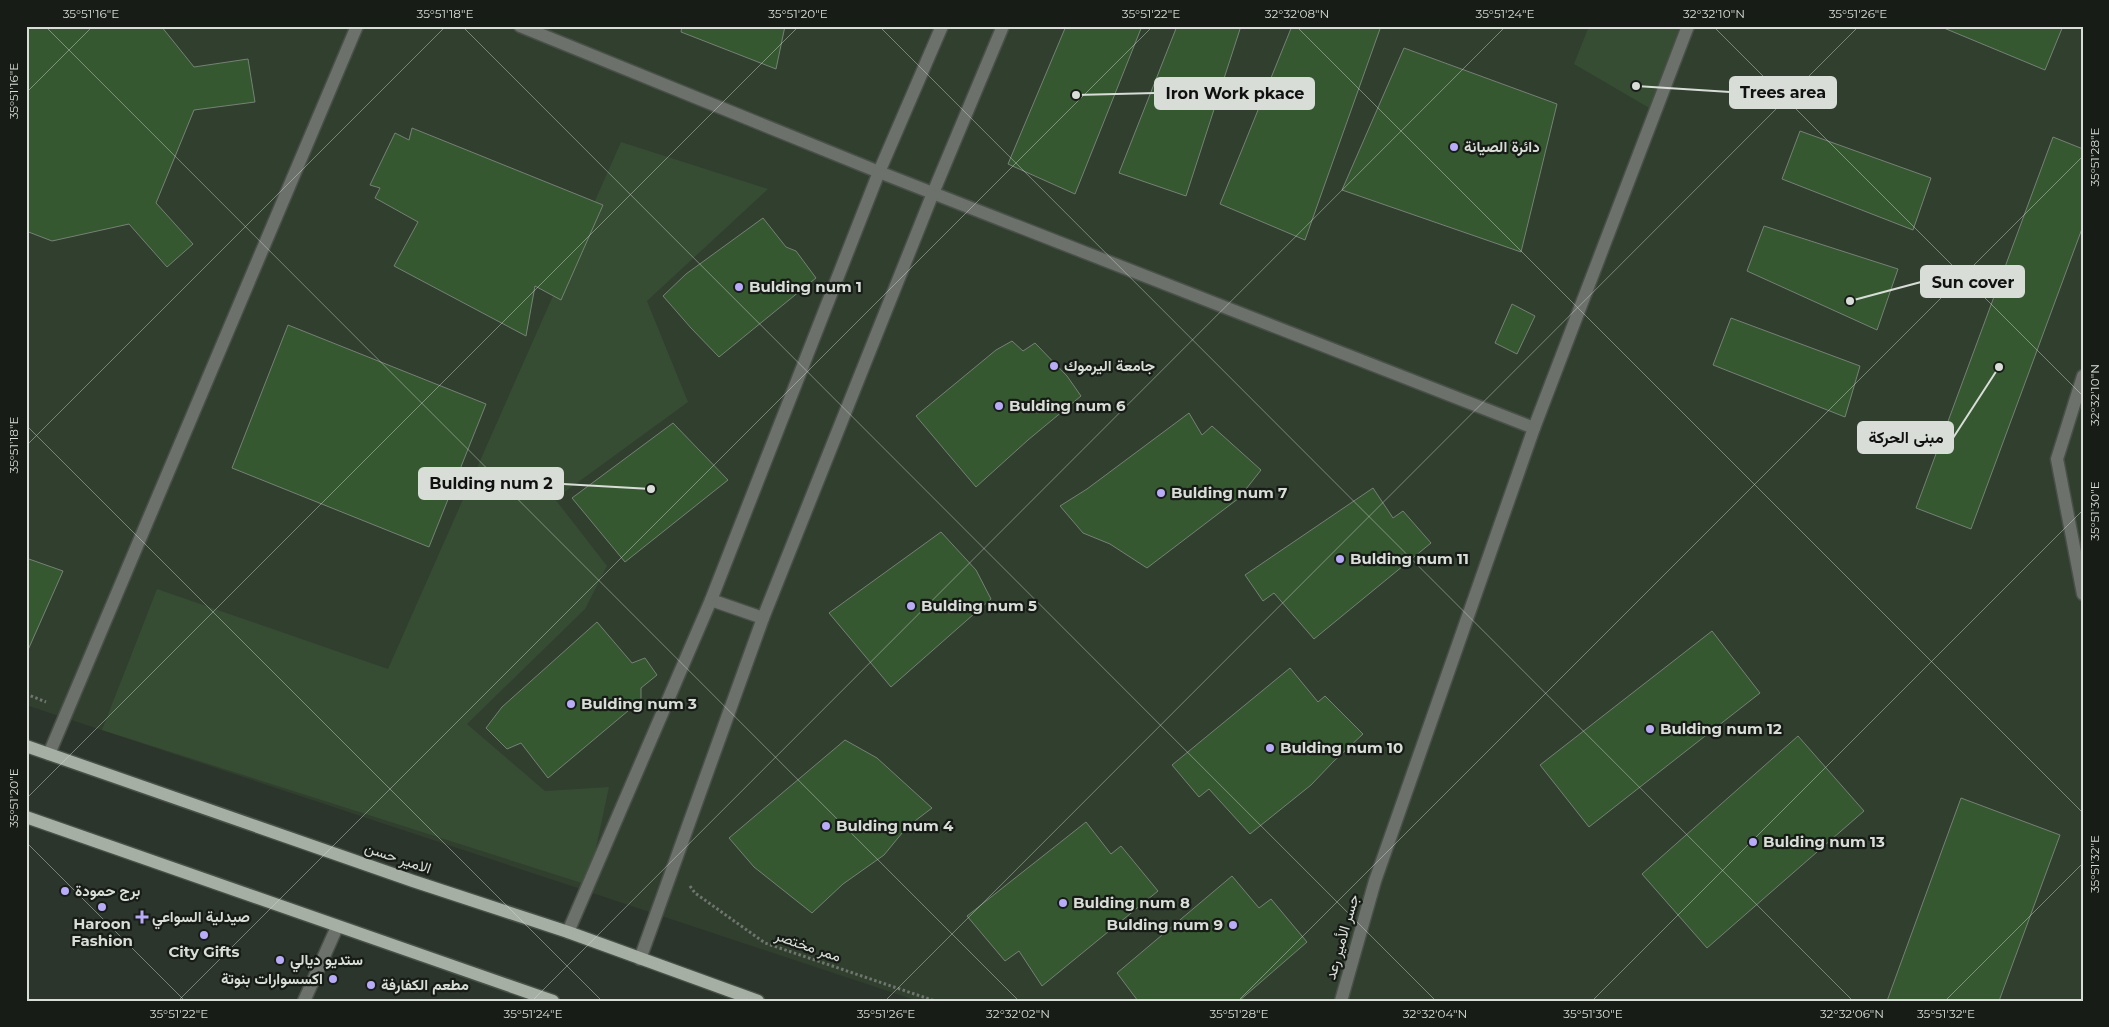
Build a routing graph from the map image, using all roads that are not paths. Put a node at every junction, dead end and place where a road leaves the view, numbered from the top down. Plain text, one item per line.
1 (357, 26) edge
2 (520, 26) edge
3 (942, 26) edge
4 (1003, 26) edge
5 (1688, 26) edge
6 (879, 172) junction
7 (933, 193) junction
8 (2083, 376) edge
9 (1534, 428) junction
10 (2083, 594) edge
11 (711, 600) junction
12 (763, 618) junction
13 (26, 746) edge
14 (49, 754) junction
15 (26, 817) edge
16 (337, 927) junction
17 (568, 932) junction
18 (640, 959) junction
19 (304, 1001) edge
20 (553, 1001) edge
21 (758, 1001) edge
22 (1341, 1001) edge

1 - 14 street
2 - 6 street
3 - 6 street
4 - 7 street
5 - 9 street, جسر الأمير رعد
6 - 7 street
6 - 11 street
7 - 9 street
7 - 12 street
8 - 10 street
9 - 22 street, جسر الأمير رعد
11 - 12 street
11 - 17 street
12 - 18 street
13 - 14 main road, الامير حسن
14 - 17 main road, الامير حسن
15 - 16 main road
16 - 19 street
16 - 20 main road
17 - 18 main road, الامير حسن
18 - 21 main road, الامير حسن

